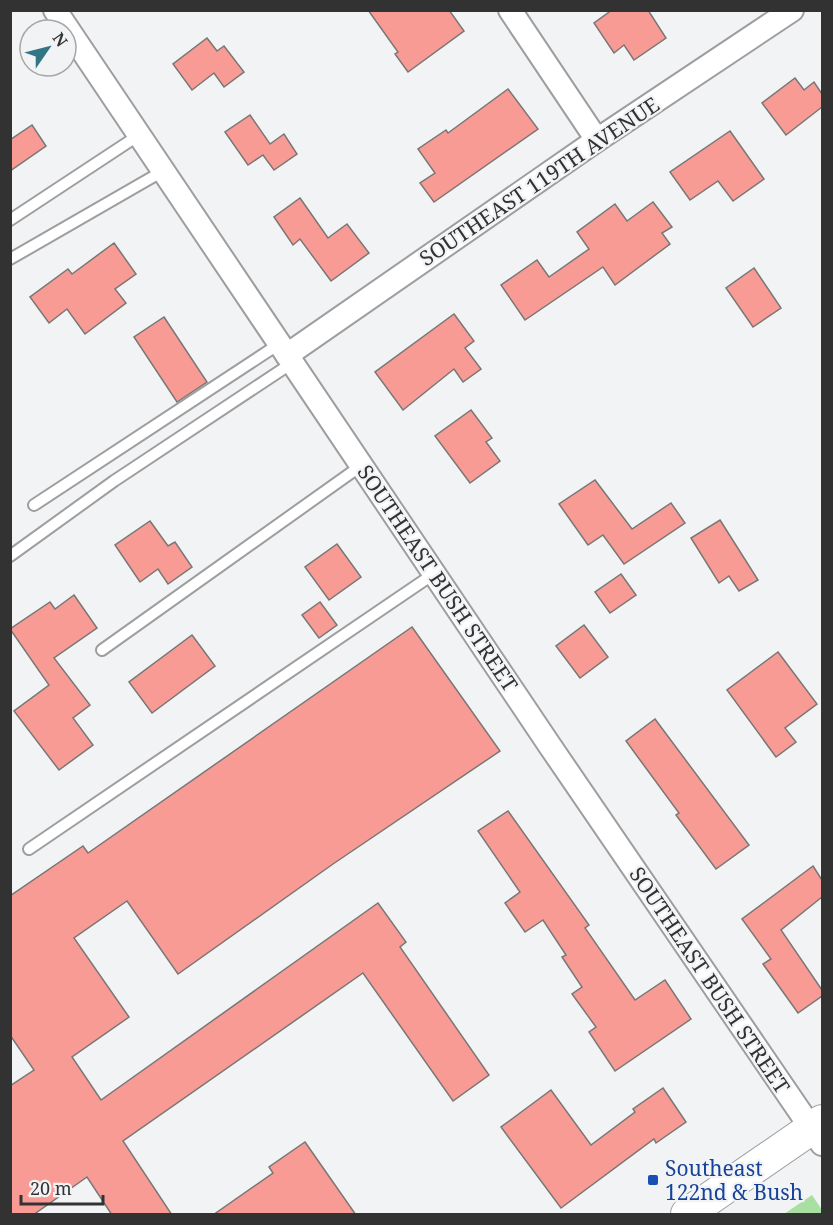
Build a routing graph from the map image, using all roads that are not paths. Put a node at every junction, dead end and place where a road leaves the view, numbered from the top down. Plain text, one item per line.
1 (55, 10) edge
2 (510, 10) edge
3 (792, 10) edge
4 (139, 135) junction
5 (597, 140) junction
6 (163, 171) junction
7 (10, 220) edge
8 (10, 259) edge
9 (286, 354) junction
10 (362, 465) junction
11 (34, 505) dead end
12 (10, 556) edge
13 (435, 573) junction
14 (102, 650) dead end
15 (29, 849) dead end
16 (819, 1131) edge
17 (687, 1215) edge

1 - 4 street, SOUTHEAST BUSH STREET
2 - 5 street
3 - 5 street, SOUTHEAST 119TH AVENUE
4 - 6 street, SOUTHEAST BUSH STREET
4 - 7 lane
5 - 9 street, SOUTHEAST 119TH AVENUE
6 - 8 lane
6 - 9 street, SOUTHEAST BUSH STREET
9 - 10 street, SOUTHEAST BUSH STREET
9 - 11 lane
9 - 12 lane
10 - 13 street, SOUTHEAST BUSH STREET
10 - 14 lane
13 - 15 lane
13 - 16 street, SOUTHEAST BUSH STREET
16 - 17 main road

